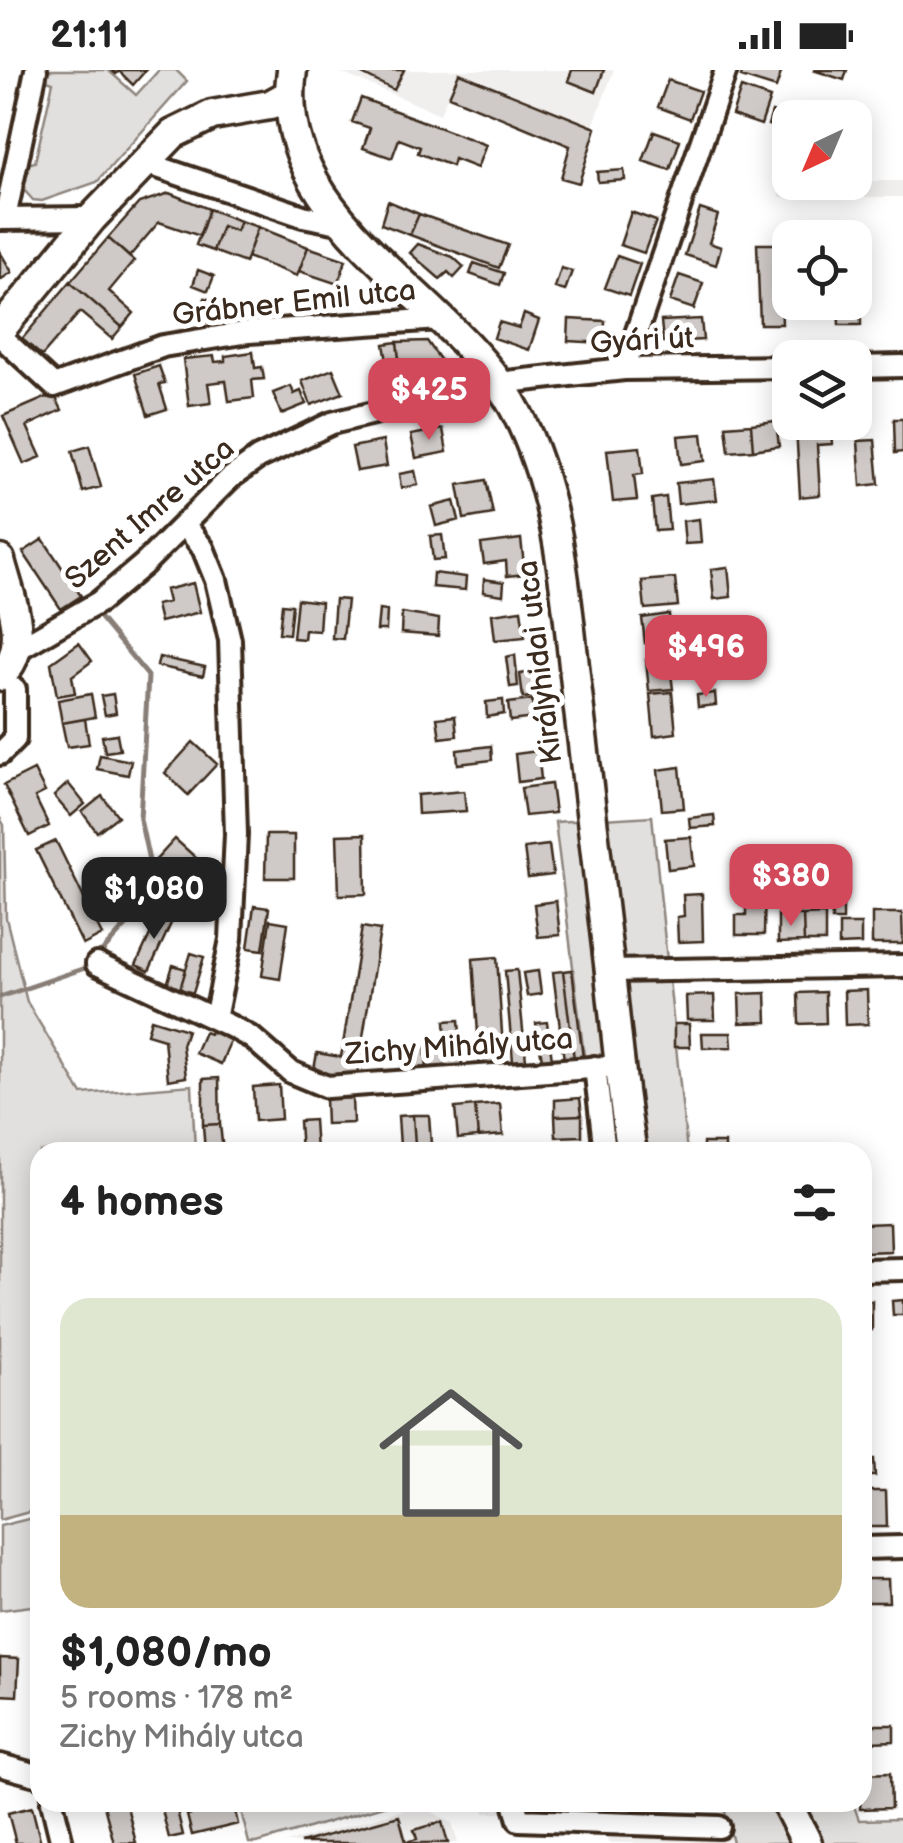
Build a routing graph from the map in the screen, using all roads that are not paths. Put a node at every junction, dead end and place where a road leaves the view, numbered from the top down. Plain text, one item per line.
1 (36, 70) edge
2 (726, 70) edge
3 (290, 83) edge
4 (143, 162) junction
5 (3, 218) edge
6 (92, 218) junction
7 (344, 224) junction
8 (440, 318) junction
9 (0, 333) edge
10 (903, 366) edge
11 (872, 367) edge
12 (772, 368) edge
13 (624, 370) junction
14 (498, 383) junction
15 (184, 524) junction
16 (0, 560) edge
17 (18, 649) junction
18 (8, 682) edge
19 (0, 754) edge
20 (97, 964) dead end
21 (903, 966) edge
22 (609, 971) junction
23 (214, 1018) junction
24 (607, 1066) junction
25 (605, 1142) edge
26 (629, 1142) edge
27 (903, 1269) edge
28 (872, 1270) edge
29 (903, 1547) edge
30 (872, 1548) edge
31 (0, 1765) edge
32 (30, 1773) edge
33 (54, 1812) edge
34 (516, 1812) edge
35 (786, 1812) edge
36 (789, 1812) edge
37 (719, 1827) dead end
38 (62, 1843) edge
39 (791, 1843) edge
40 (806, 1843) edge

1 - 5 street
2 - 13 street
3 - 4 main road
3 - 7 main road, Királyhidai utca
4 - 6 main road
4 - 7 street
5 - 6 street
6 - 9 main road
7 - 8 main road, Királyhidai utca
8 - 9 street, Grábner Emil utca
8 - 14 main road, Királyhidai utca
10 - 11 street
12 - 13 street, Gyári út
13 - 14 street, Gyári út
14 - 15 street, Szent Imre utca
14 - 22 main road, Királyhidai utca
15 - 17 street, Szent Imre utca
15 - 23 street
16 - 17 main road
17 - 18 main road
18 - 19 street
20 - 23 street, Zichy Mihály utca
21 - 22 street
22 - 24 main road, Királyhidai utca
23 - 24 street, Zichy Mihály utca
24 - 25 street, Királyhidai utca
24 - 26 main road, Királyhidai utca
27 - 28 street
29 - 30 street
31 - 32 street
33 - 38 street
34 - 37 street
35 - 39 main road
36 - 40 main road

